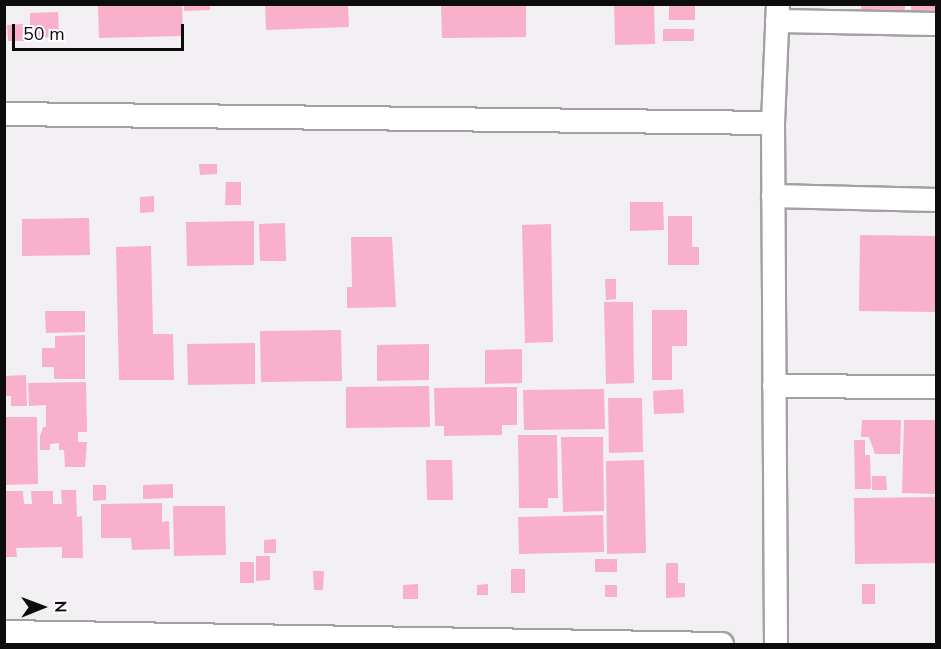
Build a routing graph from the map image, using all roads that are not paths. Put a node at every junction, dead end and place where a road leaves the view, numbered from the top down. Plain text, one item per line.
1 (777, 13) edge
2 (936, 24) edge
3 (4, 114) edge
4 (773, 123) junction
5 (773, 196) junction
6 (936, 200) edge
7 (774, 386) junction
8 (936, 387) edge
9 (4, 632) edge
10 (722, 645) edge
11 (776, 645) edge

1 - 2 street
1 - 4 street
3 - 4 street
4 - 5 street
5 - 6 street
5 - 7 street
7 - 8 street
7 - 11 street
9 - 10 street

